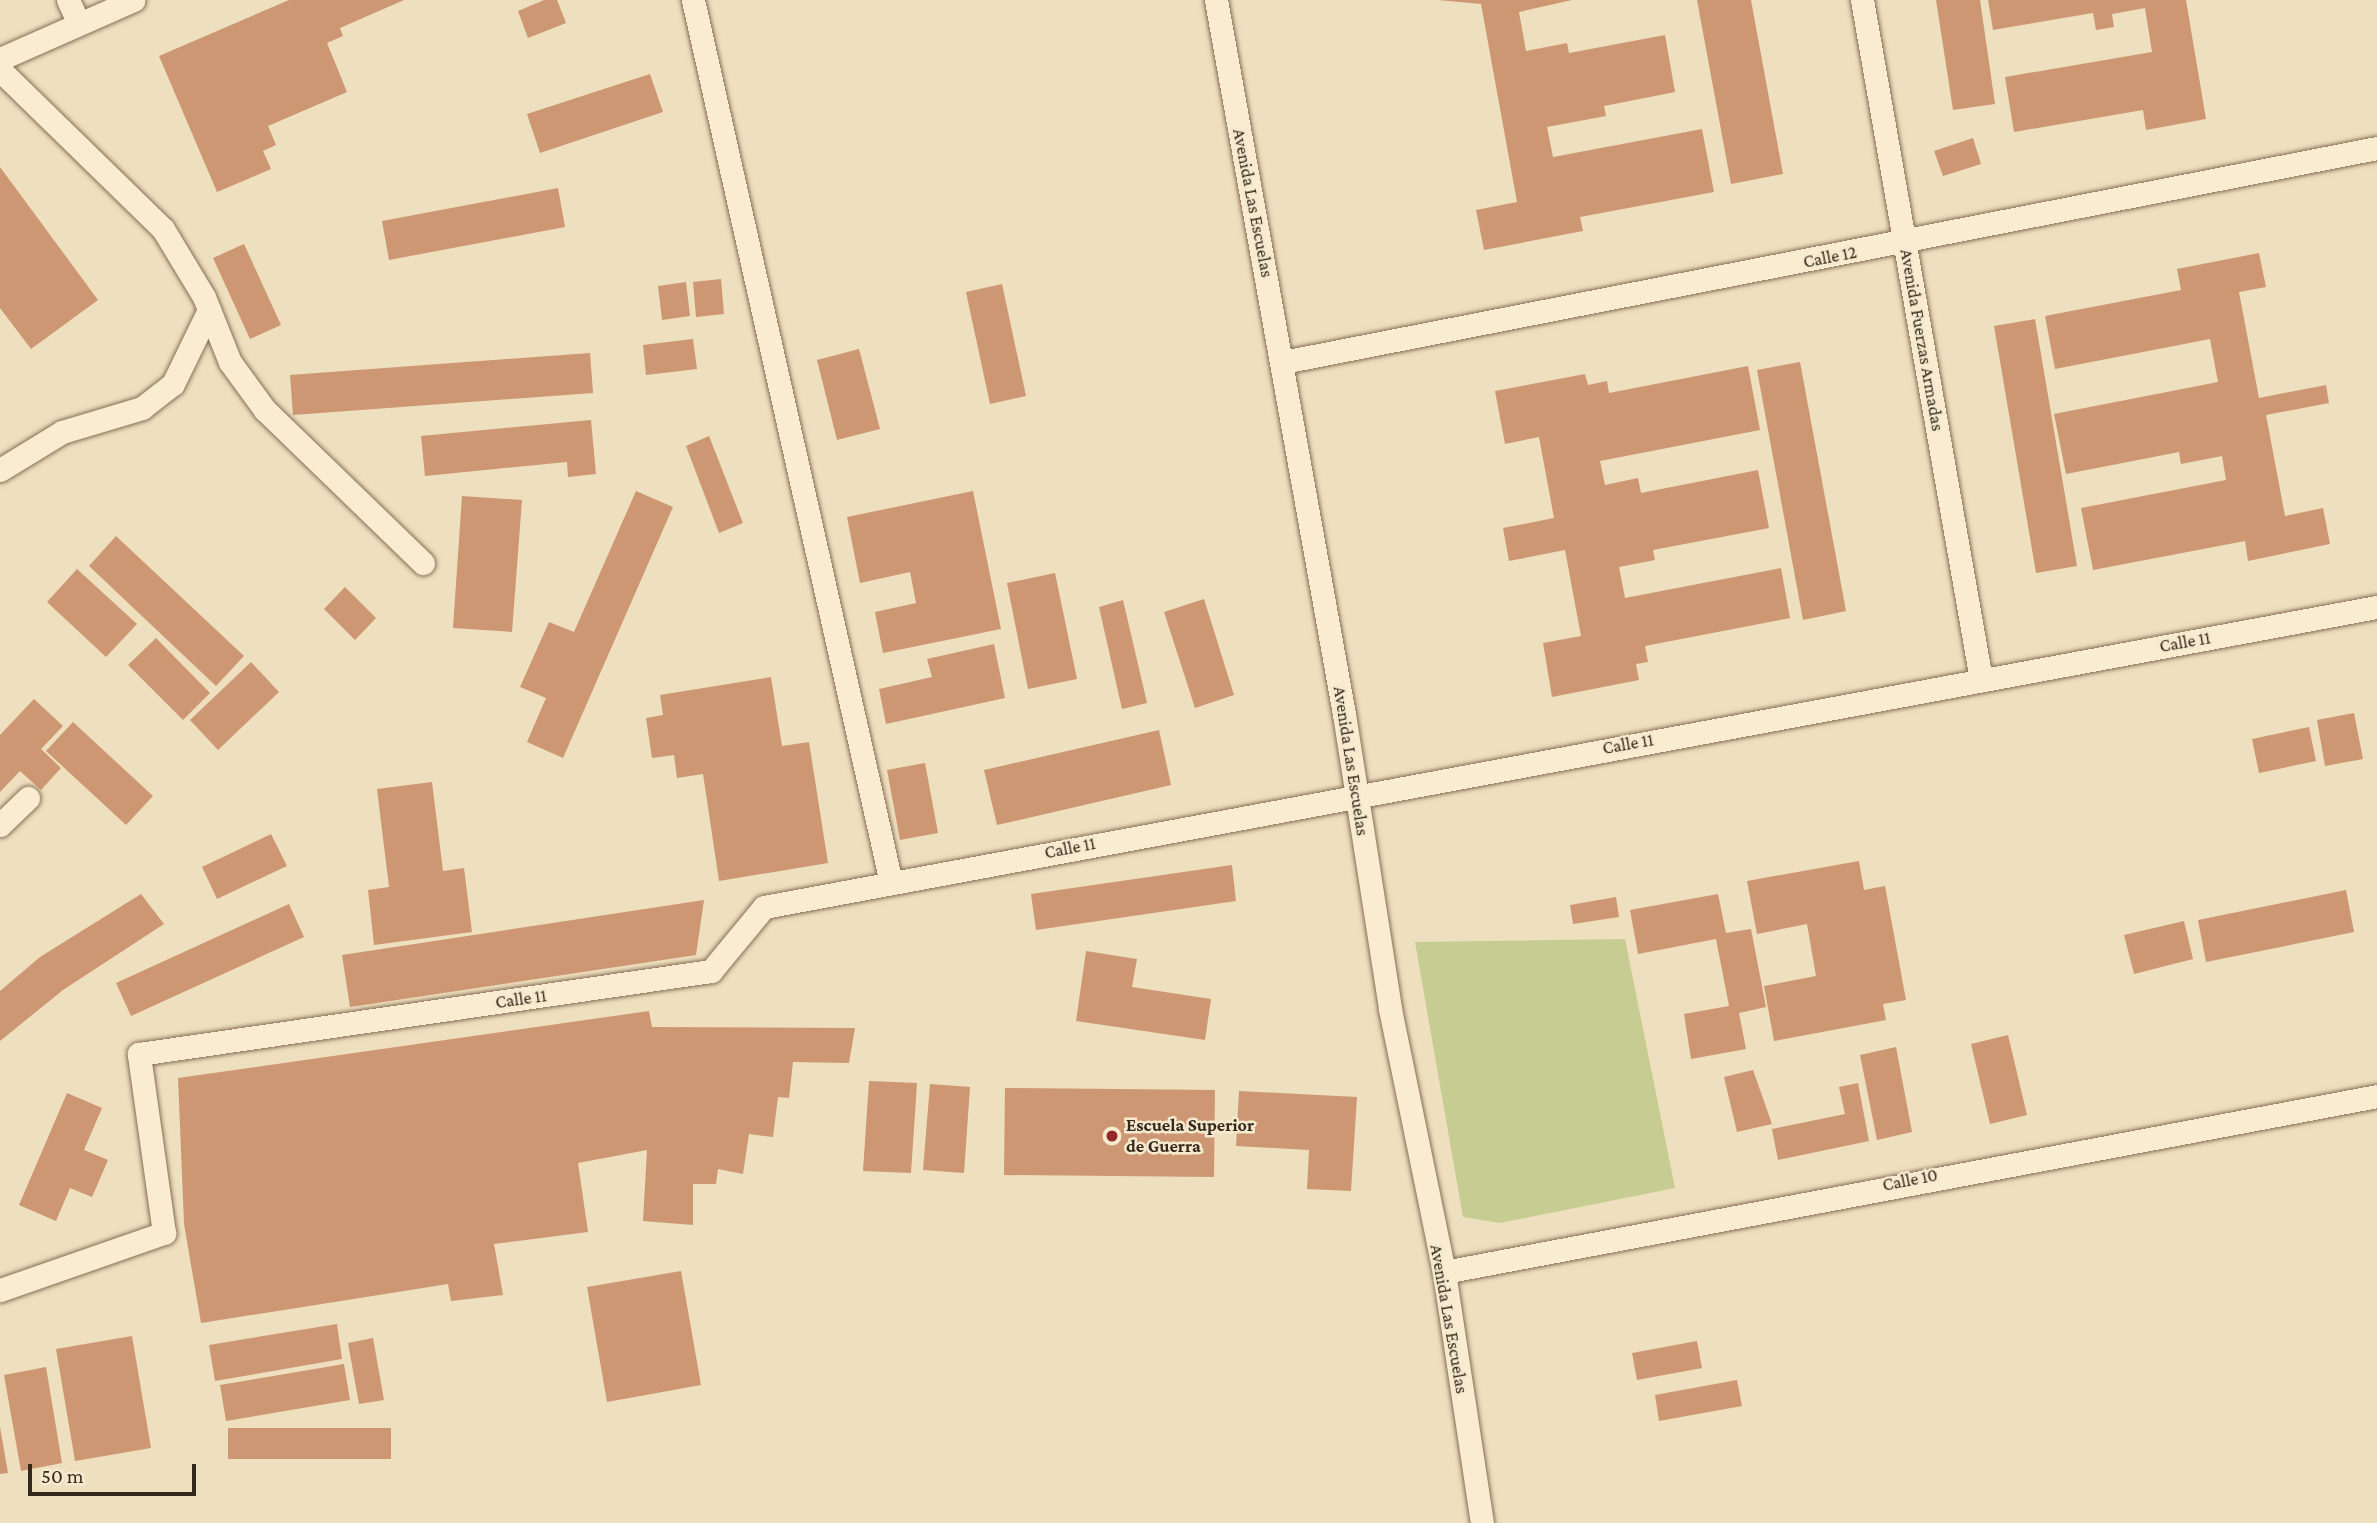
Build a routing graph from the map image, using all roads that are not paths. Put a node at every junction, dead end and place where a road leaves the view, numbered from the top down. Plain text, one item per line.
1 (68, 0) edge
2 (134, 0) edge
3 (693, 0) edge
4 (1216, 0) edge
5 (1862, 0) edge
6 (79, 24) junction
7 (0, 59) edge
8 (0, 70) edge
9 (2377, 148) edge
10 (1905, 242) junction
11 (209, 310) junction
12 (1283, 362) junction
13 (0, 470) edge
14 (423, 563) dead end
15 (2377, 607) edge
16 (1981, 680) junction
17 (1356, 794) junction
18 (28, 798) dead end
19 (0, 825) edge
20 (891, 883) junction
21 (2377, 1096) edge
22 (1444, 1272) junction
23 (0, 1290) edge
24 (1482, 1523) edge

1 - 6 street
2 - 6 street
3 - 20 street
4 - 12 street, Avenida Las Escuelas
5 - 10 street, Avenida Fuerzas Armadas
6 - 7 street
8 - 11 street
9 - 10 street, Calle 12
10 - 12 street, Calle 12
10 - 16 street, Avenida Fuerzas Armadas
11 - 13 street
11 - 14 street
12 - 17 street, Avenida Las Escuelas
15 - 16 street, Calle 11
16 - 17 street, Calle 11
17 - 20 street, Calle 11
17 - 22 street, Avenida Las Escuelas
18 - 19 street
20 - 23 street, Calle 11
21 - 22 street, Calle 10
22 - 24 street, Avenida Las Escuelas

